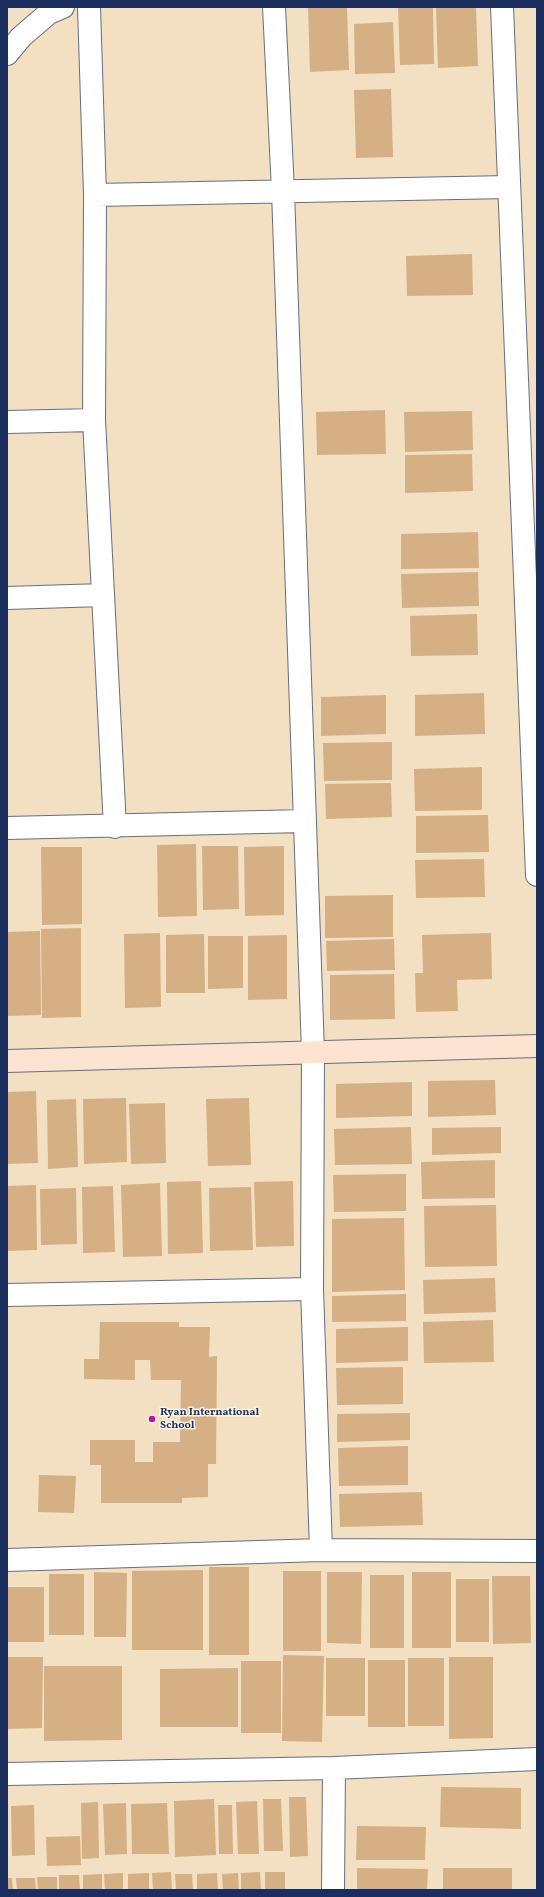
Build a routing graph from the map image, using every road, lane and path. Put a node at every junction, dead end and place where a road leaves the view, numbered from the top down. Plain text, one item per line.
1 (63, 7) edge
2 (89, 7) edge
3 (274, 7) edge
4 (502, 7) edge
5 (7, 54) edge
6 (509, 186) junction
7 (283, 191) junction
8 (95, 195) junction
9 (94, 420) junction
10 (7, 422) edge
11 (103, 595) junction
12 (7, 598) edge
13 (304, 821) junction
14 (115, 826) junction
15 (7, 828) edge
16 (537, 875) edge
17 (537, 1046) edge
18 (313, 1052) junction
19 (7, 1061) edge
20 (312, 1289) junction
21 (7, 1295) edge
22 (321, 1550) junction
23 (537, 1551) edge
24 (7, 1560) edge
25 (537, 1759) edge
26 (334, 1768) junction
27 (7, 1774) edge
28 (334, 1890) edge

1 - 5 street
2 - 8 street
3 - 7 street
4 - 6 street
6 - 7 street
6 - 16 street
7 - 8 street
7 - 13 street
8 - 9 street
9 - 10 street
9 - 11 street
11 - 12 street
11 - 14 street
13 - 14 street
13 - 18 street
14 - 15 street
17 - 18 street
18 - 19 street
18 - 20 street
20 - 21 street
20 - 22 street
22 - 23 street
22 - 24 street
25 - 26 street
26 - 27 street
26 - 28 street

